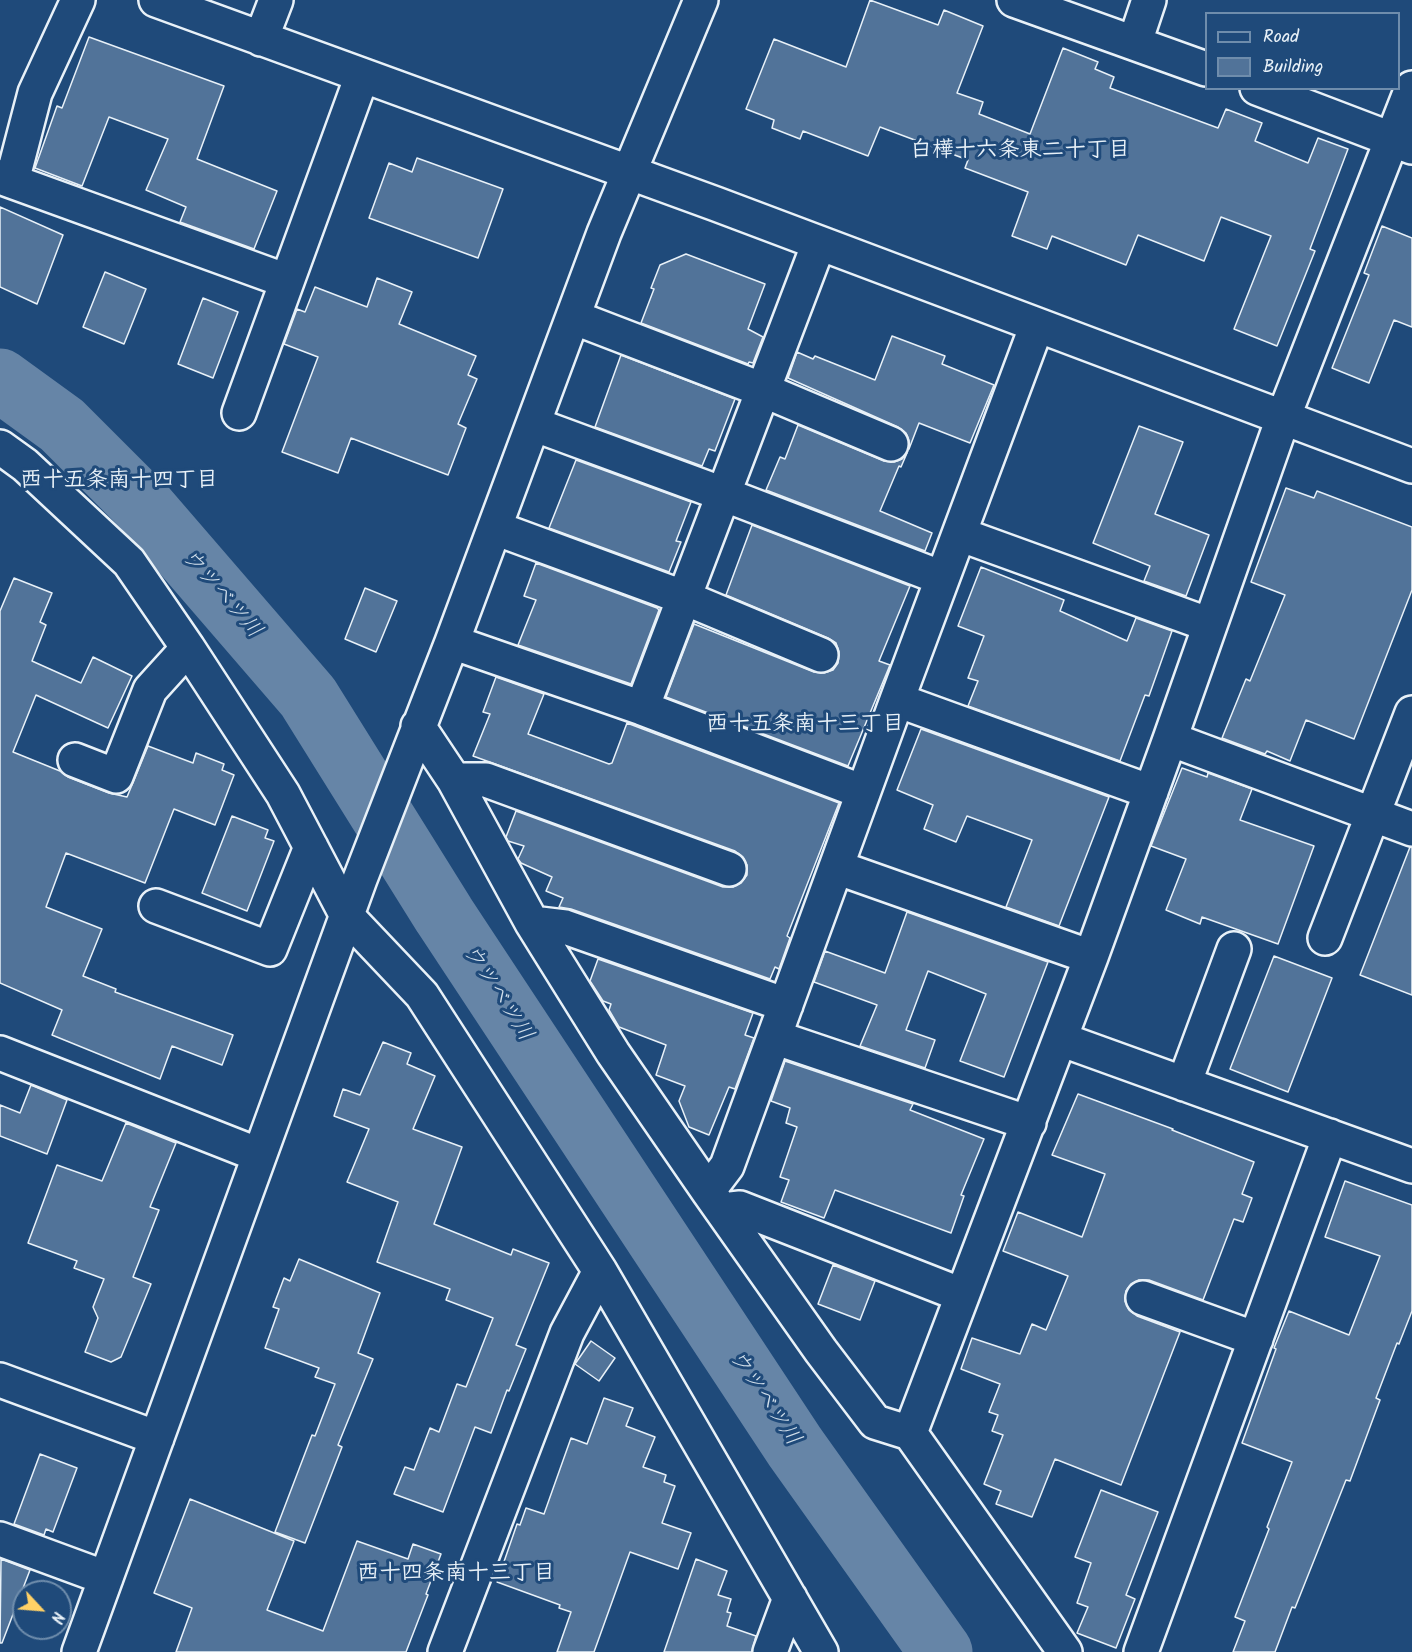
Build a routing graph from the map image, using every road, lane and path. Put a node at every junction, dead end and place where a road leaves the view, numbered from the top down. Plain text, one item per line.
1 (78, 0) edge
2 (156, 0) edge
3 (276, 0) edge
4 (701, 0) edge
5 (1014, 0) edge
6 (1149, 0) edge
7 (261, 39) junction
8 (1135, 42) junction
9 (1205, 69) edge
10 (362, 76) junction
11 (1412, 88) edge
12 (1262, 90) edge
13 (1402, 144) edge
14 (629, 172) junction
15 (6, 179) edge
16 (819, 243) junction
17 (287, 281) junction
18 (573, 317) junction
19 (1037, 325) junction
20 (763, 390) junction
21 (239, 413) dead end
22 (1283, 418) junction
23 (533, 424) junction
24 (891, 444) dead end
25 (0, 447) edge
26 (1412, 466) edge
27 (723, 494) junction
28 (495, 528) junction
29 (959, 534) junction
30 (942, 578) junction
31 (685, 598) junction
32 (1210, 625) junction
33 (452, 642) junction
34 (188, 648) junction
35 (821, 655) dead end
36 (897, 700) junction
37 (642, 708) junction
38 (1412, 713) edge
39 (418, 726) junction
40 (1170, 739) junction
41 (75, 760) dead end
42 (454, 780) junction
43 (863, 792) junction
44 (1151, 792) junction
45 (1373, 814) junction
46 (1412, 829) edge
47 (311, 847) junction
48 (836, 867) junction
49 (729, 869) dead end
50 (156, 906) dead end
51 (347, 916) junction
52 (532, 923) junction
53 (1325, 938) dead end
54 (1234, 949) dead end
55 (1090, 957) junction
56 (786, 1005) junction
57 (774, 1037) junction
58 (1060, 1039) junction
59 (0, 1053) edge
60 (1184, 1084) junction
61 (1029, 1123) junction
62 (1330, 1136) junction
63 (259, 1155) junction
64 (1412, 1167) edge
65 (715, 1201) junction
66 (600, 1271) junction
67 (962, 1294) junction
68 (1143, 1298) dead end
69 (1256, 1339) junction
70 (0, 1380) edge
71 (910, 1433) junction
72 (157, 1438) junction
73 (0, 1539) edge
74 (106, 1578) junction
75 (790, 1598) junction
76 (79, 1652) edge
77 (445, 1652) edge
78 (770, 1652) edge
79 (821, 1652) edge
80 (1065, 1652) edge
81 (1141, 1652) edge

1 - 15 street
2 - 7 street
3 - 7 street
4 - 14 street
5 - 8 street
6 - 8 street
7 - 10 street
8 - 9 street
10 - 14 street
10 - 17 street
11 - 13 street
12 - 13 street
13 - 22 street
14 - 16 street
14 - 18 street
15 - 17 street
16 - 19 street
16 - 20 street
17 - 21 street
18 - 20 street
18 - 23 street
19 - 22 street
19 - 29 street
20 - 24 street
20 - 27 street
22 - 26 street
22 - 32 street
23 - 27 street
23 - 28 street
25 - 34 street
27 - 30 street
27 - 31 street
28 - 31 street
28 - 33 street
29 - 30 street
29 - 32 street
30 - 36 street
31 - 35 street
31 - 37 street
32 - 40 street
33 - 37 street
33 - 39 street
34 - 41 street
34 - 47 street
36 - 43 street
36 - 44 street
37 - 43 street
38 - 45 street
39 - 42 street
39 - 51 street
40 - 44 street
40 - 45 street
42 - 49 street
42 - 52 street
43 - 48 street
44 - 55 street
45 - 46 street
45 - 53 street
47 - 50 street
47 - 51 street
48 - 55 street
48 - 56 street
51 - 63 street
51 - 66 street
52 - 56 street
52 - 65 street
54 - 60 street
55 - 58 street
56 - 57 street
57 - 61 street
57 - 65 street
58 - 60 street
58 - 61 street
59 - 63 street
60 - 62 street
61 - 67 street
62 - 64 street
62 - 69 street
63 - 72 street
65 - 67 street
65 - 71 street
66 - 75 street
66 - 77 street
67 - 71 street
68 - 69 street
69 - 81 street
70 - 72 street
71 - 80 street
72 - 74 street
73 - 74 street
74 - 76 street
75 - 78 street
75 - 79 street

